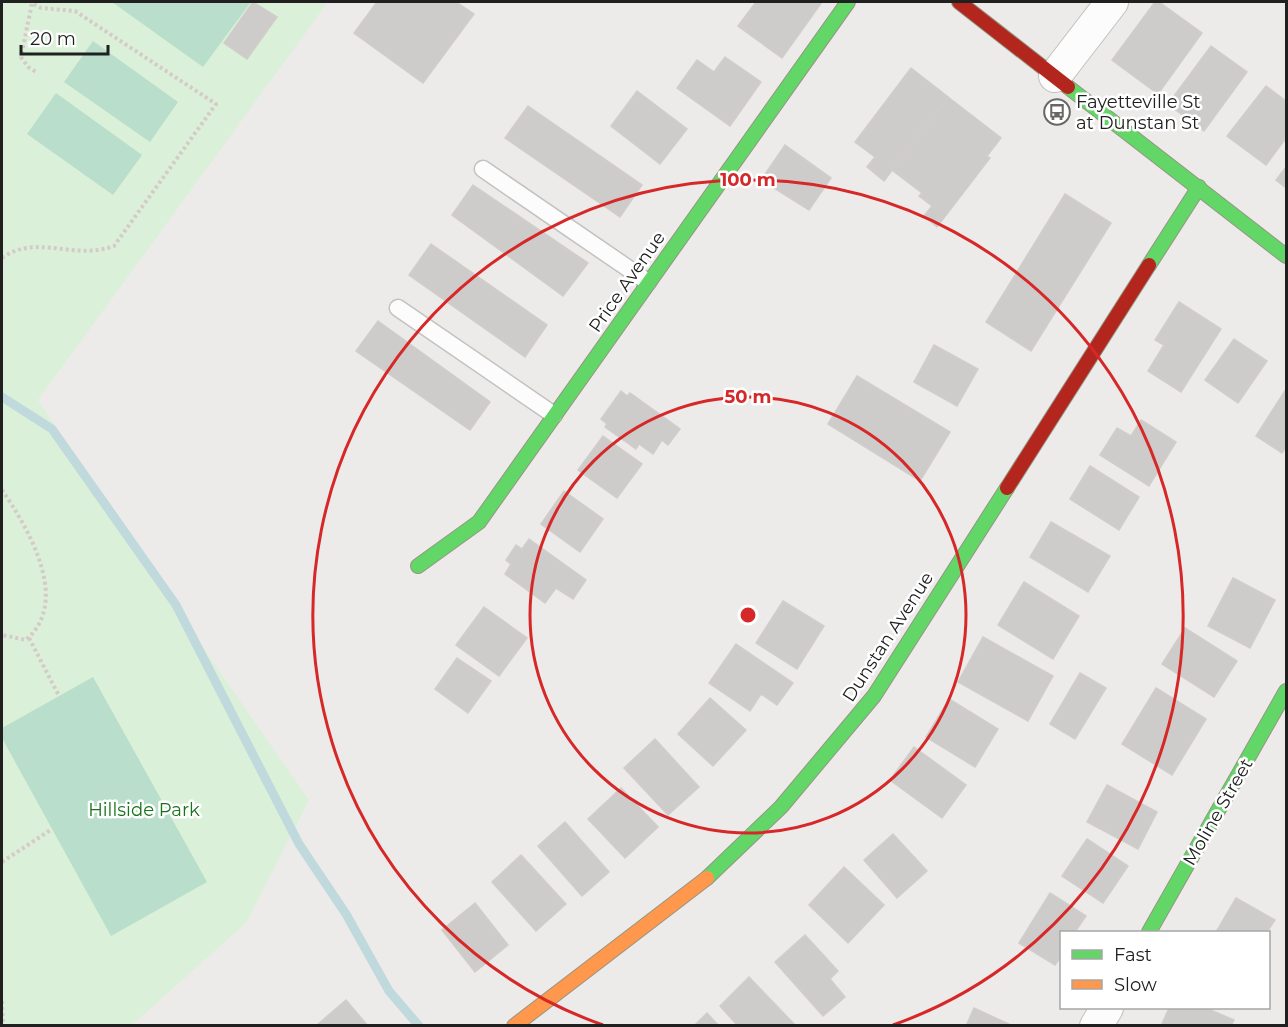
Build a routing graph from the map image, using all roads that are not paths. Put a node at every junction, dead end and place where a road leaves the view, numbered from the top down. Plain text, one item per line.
1 (848, 2) edge
2 (959, 2) edge
3 (1112, 2) edge
4 (1055, 76) junction
5 (483, 169) dead end
6 (1199, 188) junction
7 (1287, 256) edge
8 (648, 282) junction
9 (398, 308) dead end
10 (554, 415) junction
11 (418, 566) dead end
12 (1287, 691) edge
13 (1150, 931) edge
14 (1106, 1009) edge
15 (514, 1026) edge
16 (1096, 1026) edge

1 - 8 street, Price Avenue
2 - 4 street
3 - 4 street
4 - 6 street
5 - 8 lane
6 - 7 street
6 - 15 street, Dunstan Avenue
8 - 10 street, Price Avenue
9 - 10 lane
10 - 11 street, Price Avenue
12 - 13 street, Moline Street
14 - 16 street

